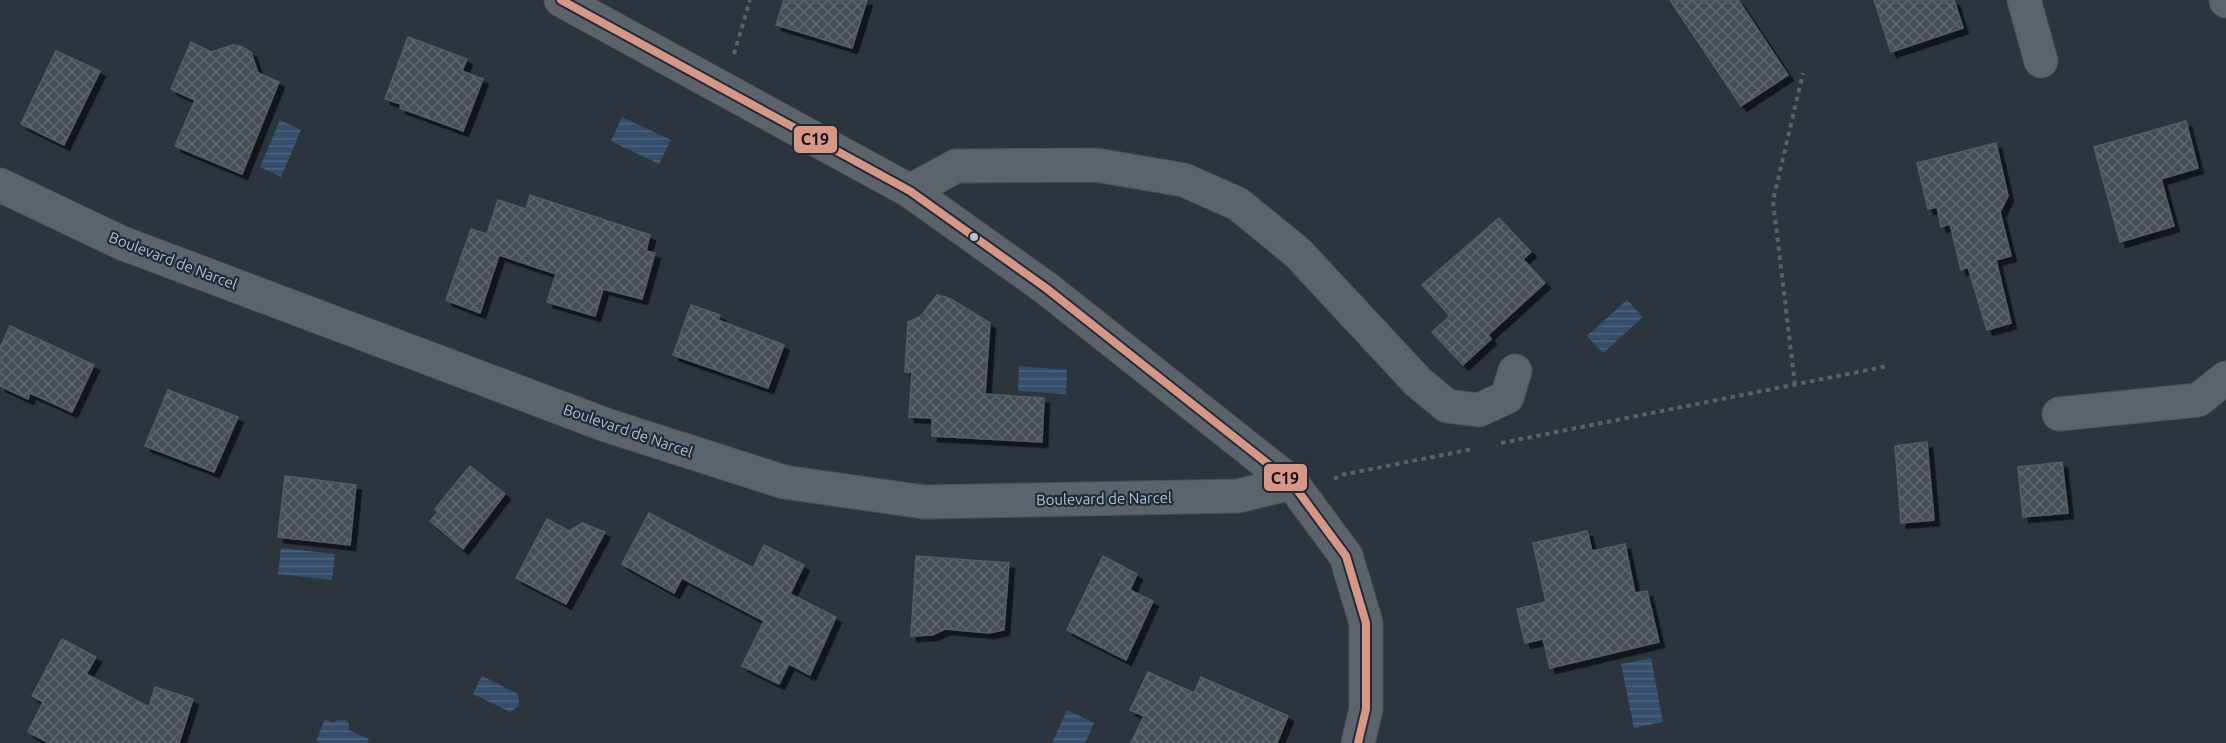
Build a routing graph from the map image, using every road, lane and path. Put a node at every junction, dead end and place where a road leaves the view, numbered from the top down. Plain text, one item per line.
1 (561, 0) edge
2 (750, 0) edge
3 (2024, 0) edge
4 (2041, 61) dead end
5 (1803, 73) dead end
6 (724, 88) junction
7 (0, 185) edge
8 (910, 191) junction
9 (1888, 366) dead end
10 (1515, 372) dead end
11 (2226, 378) edge
12 (1795, 385) junction
13 (2059, 414) dead end
14 (1492, 445) dead end
15 (1481, 447) dead end
16 (1297, 490) junction
17 (1358, 743) edge

1 - 6 street
2 - 6 path
3 - 4 street
5 - 12 path
6 - 8 street
7 - 16 street, Boulevard de Narcel
8 - 10 street
8 - 16 street
9 - 12 path
11 - 13 street
12 - 14 path
15 - 16 path
16 - 17 street

